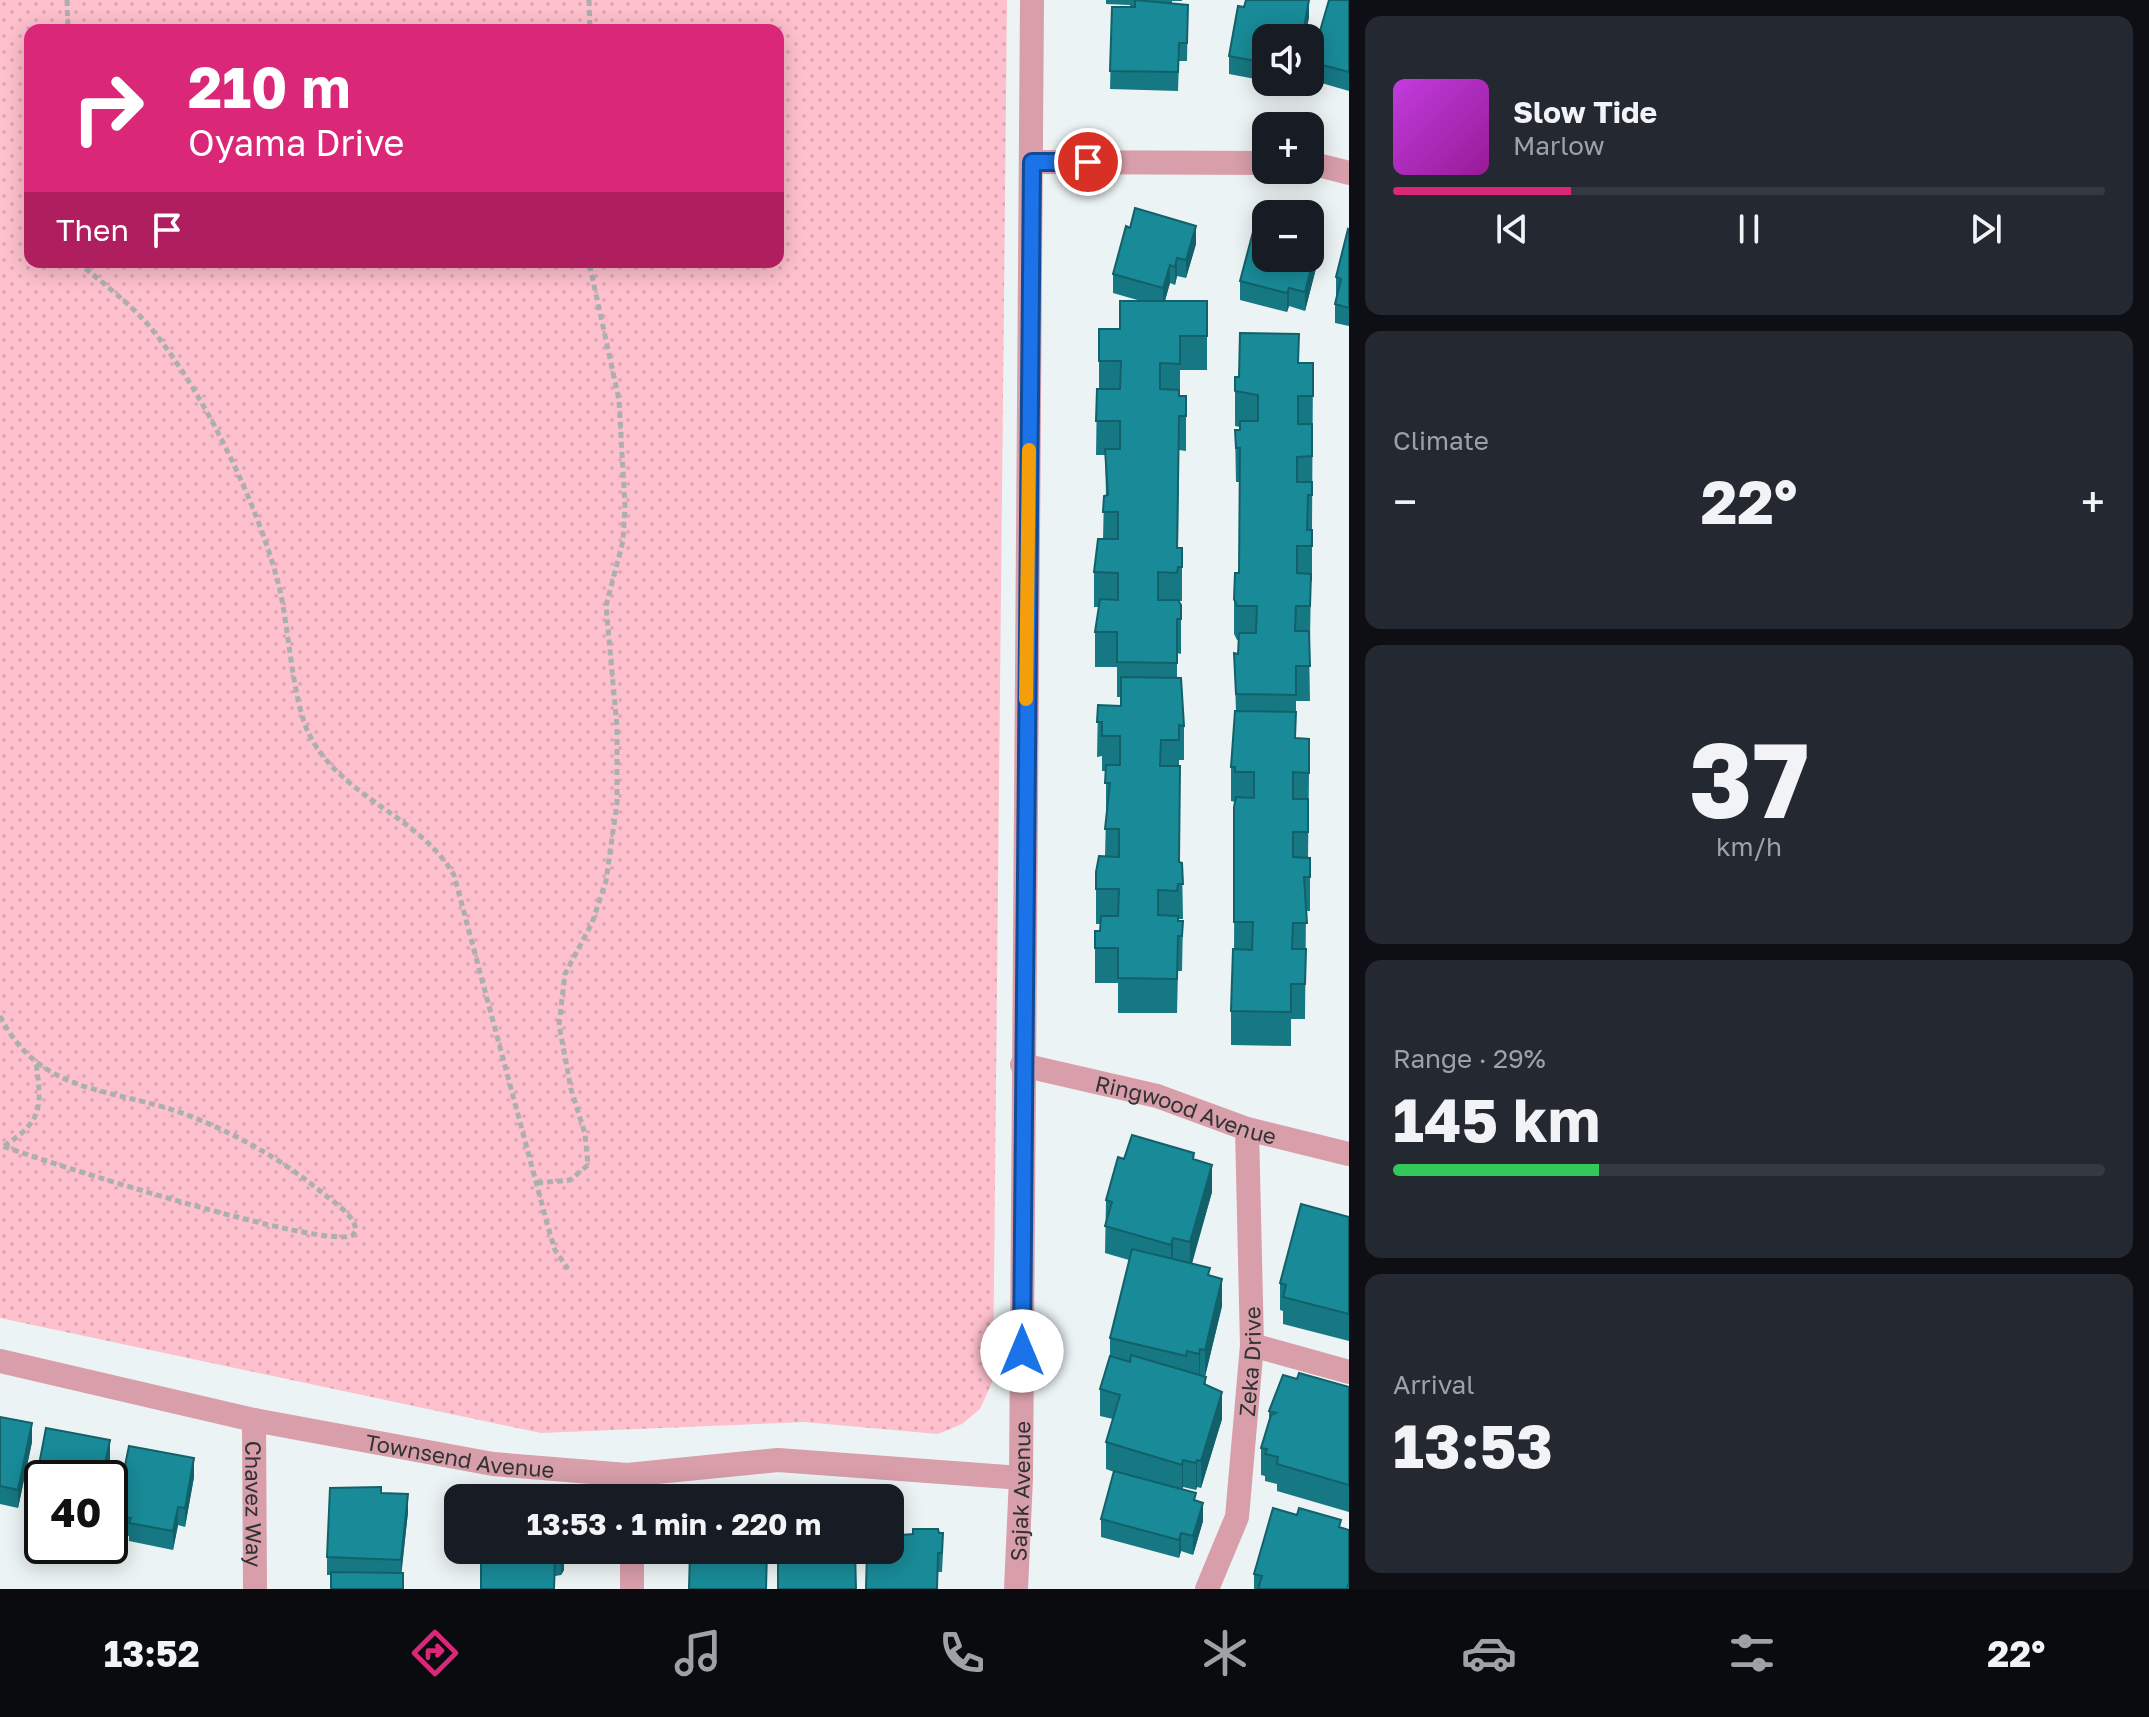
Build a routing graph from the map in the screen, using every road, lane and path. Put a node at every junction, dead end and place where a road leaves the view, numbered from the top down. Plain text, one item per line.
1 (67, 0) edge
2 (589, 0) edge
3 (1032, 0) edge
4 (68, 24) edge
5 (590, 24) edge
6 (1032, 162) junction
7 (1252, 163) edge
8 (1324, 167) edge
9 (1349, 173) edge
10 (85, 268) edge
11 (590, 268) edge
12 (0, 1016) edge
13 (36, 1063) junction
14 (1022, 1065) junction
15 (1247, 1129) junction
16 (2, 1146) edge
17 (1349, 1154) edge
18 (537, 1183) junction
19 (568, 1269) dead end
20 (1252, 1345) junction
21 (0, 1361) edge
22 (1349, 1372) edge
23 (254, 1420) junction
24 (1021, 1478) junction
25 (616, 1484) edge
26 (640, 1484) edge
27 (632, 1564) edge
28 (255, 1589) edge
29 (632, 1589) edge
30 (1016, 1589) edge
31 (1207, 1589) edge

1 - 4 path
2 - 5 path
3 - 6 street, Sajak Avenue
6 - 7 street
6 - 14 street, Sajak Avenue
8 - 9 street
10 - 18 path
11 - 18 path
12 - 13 path
13 - 16 path
13 - 16 path
14 - 15 street, Ringwood Avenue
14 - 24 street, Sajak Avenue
15 - 17 street, Ringwood Avenue
15 - 20 street, Zeka Drive
18 - 19 path
20 - 22 street
20 - 31 street, Zeka Drive
21 - 23 street, Townsend Avenue
23 - 25 street, Townsend Avenue
23 - 28 street, Chavez Way
24 - 26 street, Townsend Avenue
24 - 30 street, Sajak Avenue
27 - 29 street

